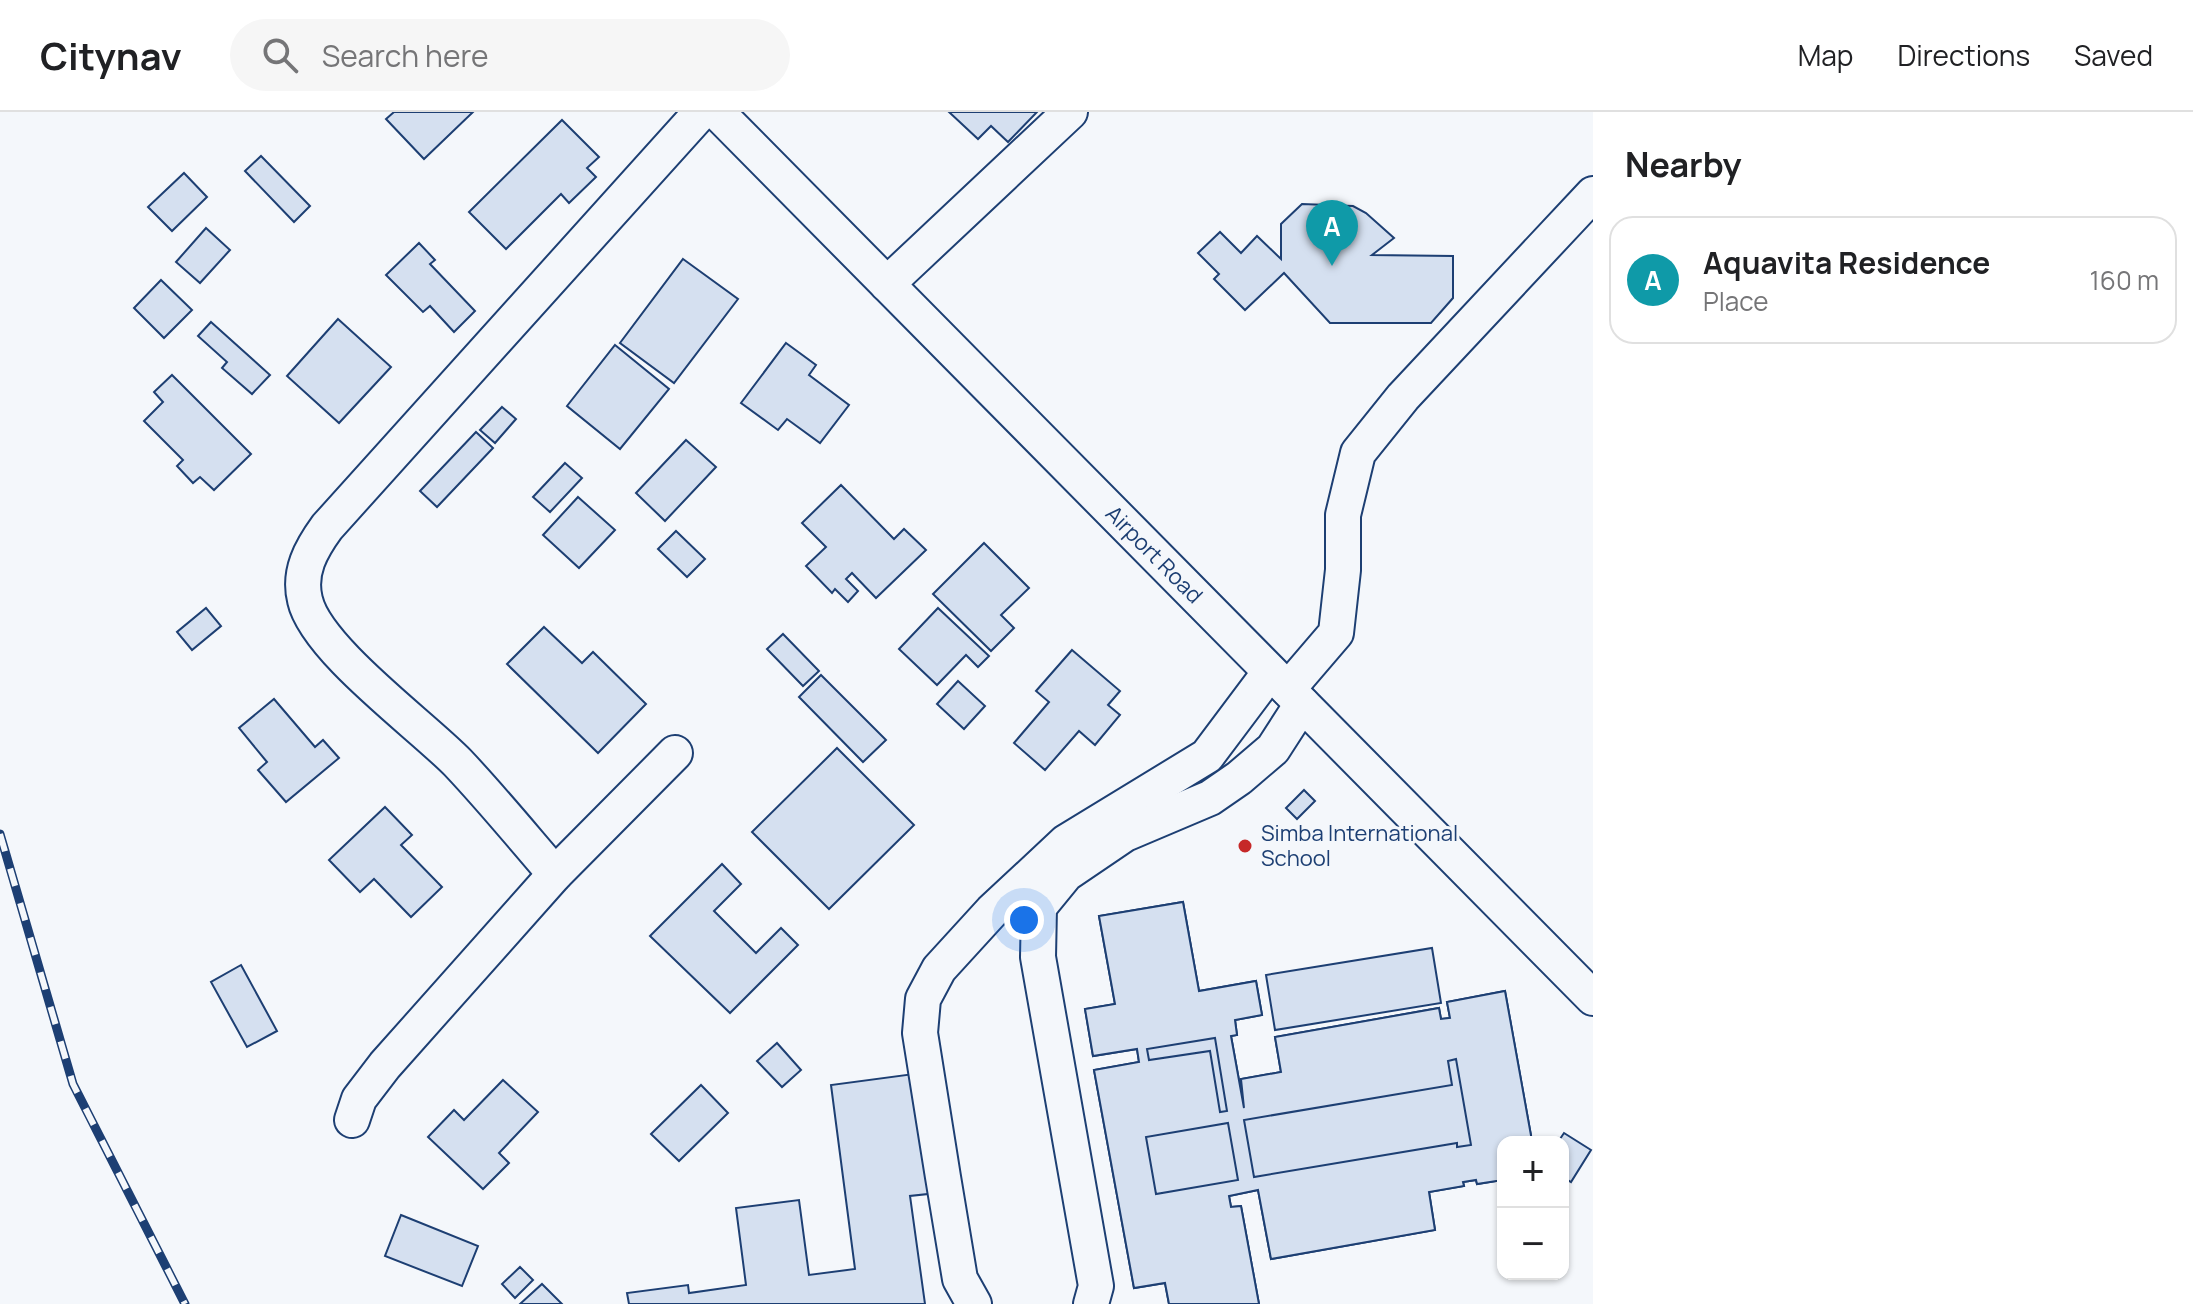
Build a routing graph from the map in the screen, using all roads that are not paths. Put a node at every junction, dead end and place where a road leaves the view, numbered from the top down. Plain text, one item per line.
1 (701, 112) edge
2 (717, 112) edge
3 (1070, 112) edge
4 (1593, 194) edge
5 (887, 284) junction
6 (1287, 688) junction
7 (675, 753) dead end
8 (555, 874) junction
9 (1593, 998) edge
10 (352, 1120) dead end
11 (974, 1304) edge
12 (1091, 1304) edge

1 - 8 street
2 - 5 street, Airport Road
3 - 5 street
4 - 6 street
5 - 6 street, Airport Road
6 - 9 street, Airport Road
6 - 11 street
6 - 12 street
7 - 8 street
8 - 10 street

